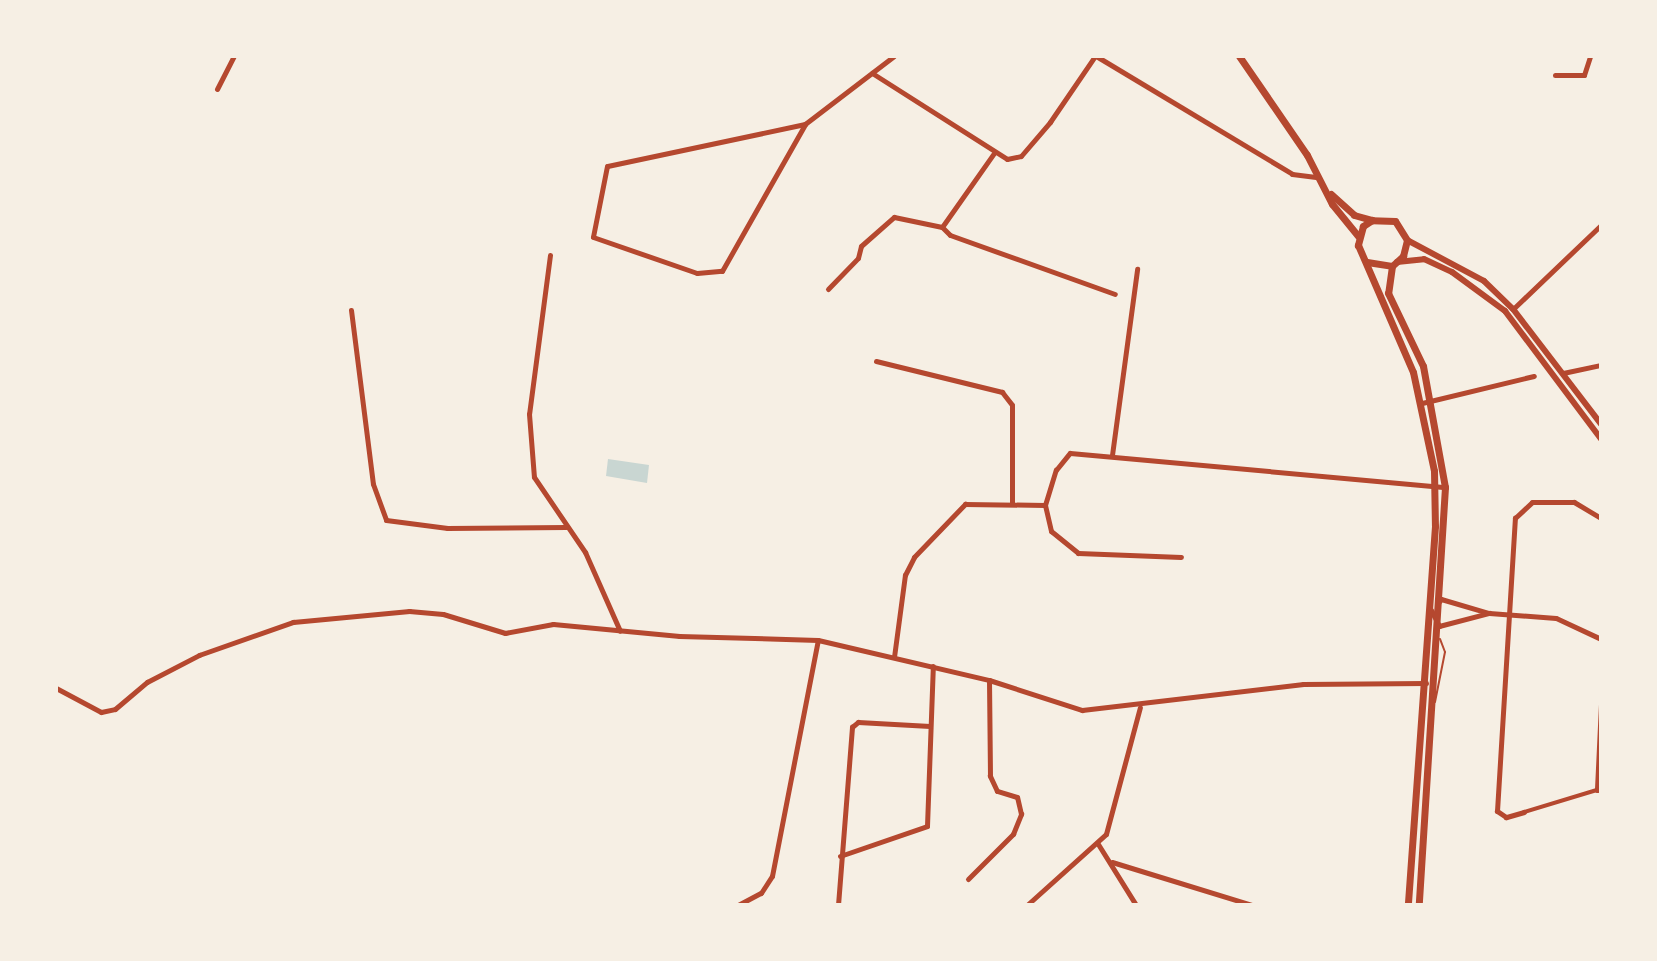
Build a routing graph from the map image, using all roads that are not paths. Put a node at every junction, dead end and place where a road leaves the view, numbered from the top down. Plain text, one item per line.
1 (234, 56) edge
2 (894, 56) edge
3 (1096, 56) edge
4 (1239, 56) edge
5 (1590, 56) edge
6 (872, 73) junction
7 (1555, 75) dead end
8 (217, 89) dead end
9 (805, 124) junction
10 (994, 153) junction
11 (1319, 177) junction
12 (1326, 188) junction
13 (1372, 220) junction
14 (1601, 225) edge
15 (942, 227) junction
16 (1358, 236) junction
17 (1407, 240) junction
18 (550, 255) dead end
19 (1367, 262) junction
20 (1394, 264) junction
21 (1137, 269) dead end
22 (828, 289) dead end
23 (1115, 294) dead end
24 (1513, 309) junction
25 (351, 310) dead end
26 (876, 361) dead end
27 (1601, 365) edge
28 (1563, 373) junction
29 (1534, 376) dead end
30 (1432, 401) junction
31 (1422, 403) junction
32 (1601, 424) edge
33 (1601, 439) edge
34 (1112, 455) junction
35 (1435, 487) junction
36 (1445, 487) junction
37 (1012, 504) junction
38 (1045, 505) junction
39 (1601, 518) edge
40 (567, 527) junction
41 (1181, 557) dead end
42 (1441, 599) junction
43 (1430, 611) junction
44 (1489, 613) junction
45 (1508, 614) junction
46 (1439, 626) junction
47 (621, 632) junction
48 (1439, 637) junction
49 (1601, 639) edge
50 (818, 640) junction
51 (894, 657) junction
52 (933, 666) junction
53 (989, 680) junction
54 (1425, 683) junction
55 (1435, 683) junction
56 (56, 688) edge
57 (1601, 704) edge
58 (1140, 707) junction
59 (1433, 707) junction
60 (930, 726) junction
61 (1599, 789) edge
62 (1524, 812) joint
63 (1098, 844) junction
64 (840, 856) junction
65 (1112, 862) junction
66 (968, 879) dead end
67 (738, 905) edge
68 (838, 905) edge
69 (1027, 905) edge
70 (1136, 905) edge
71 (1252, 905) edge
72 (1408, 905) edge
73 (1419, 905) edge

1 - 8 street
2 - 6 street
3 - 10 street
3 - 11 street
4 - 11 main road
5 - 7 street
6 - 9 street
6 - 10 street
9 - 9 street
10 - 15 street
11 - 12 main road
12 - 13 main road
12 - 16 main road
13 - 16 main road
13 - 17 main road
14 - 24 street
15 - 22 street
15 - 23 street
16 - 19 main road
17 - 20 main road
17 - 24 street
18 - 40 street
19 - 20 main road
19 - 31 main road
20 - 30 main road
20 - 33 street
21 - 34 street
24 - 28 street
25 - 40 street
26 - 37 street
27 - 28 street
28 - 32 street
29 - 30 street
30 - 31 street
30 - 36 main road
31 - 35 main road
34 - 35 street
34 - 38 street
35 - 36 street
35 - 43 main road
36 - 42 main road
37 - 38 street
37 - 51 street
38 - 41 street
39 - 45 street
40 - 47 street
42 - 43 street
42 - 44 street
42 - 46 main road
43 - 46 street
43 - 54 main road
44 - 45 street
44 - 46 street
45 - 49 street
45 - 62 street
46 - 48 main road
47 - 50 street
47 - 56 street
48 - 55 main road
48 - 59 lane
50 - 51 street
50 - 67 street
51 - 52 street
52 - 53 street
52 - 60 street
53 - 58 street
53 - 66 street
54 - 55 street
54 - 58 street
54 - 72 main road
55 - 59 main road
57 - 61 street
58 - 63 street
59 - 73 main road
60 - 64 street
60 - 64 street
61 - 62 street
63 - 65 street
63 - 69 street
64 - 68 street
65 - 70 street
65 - 71 street

